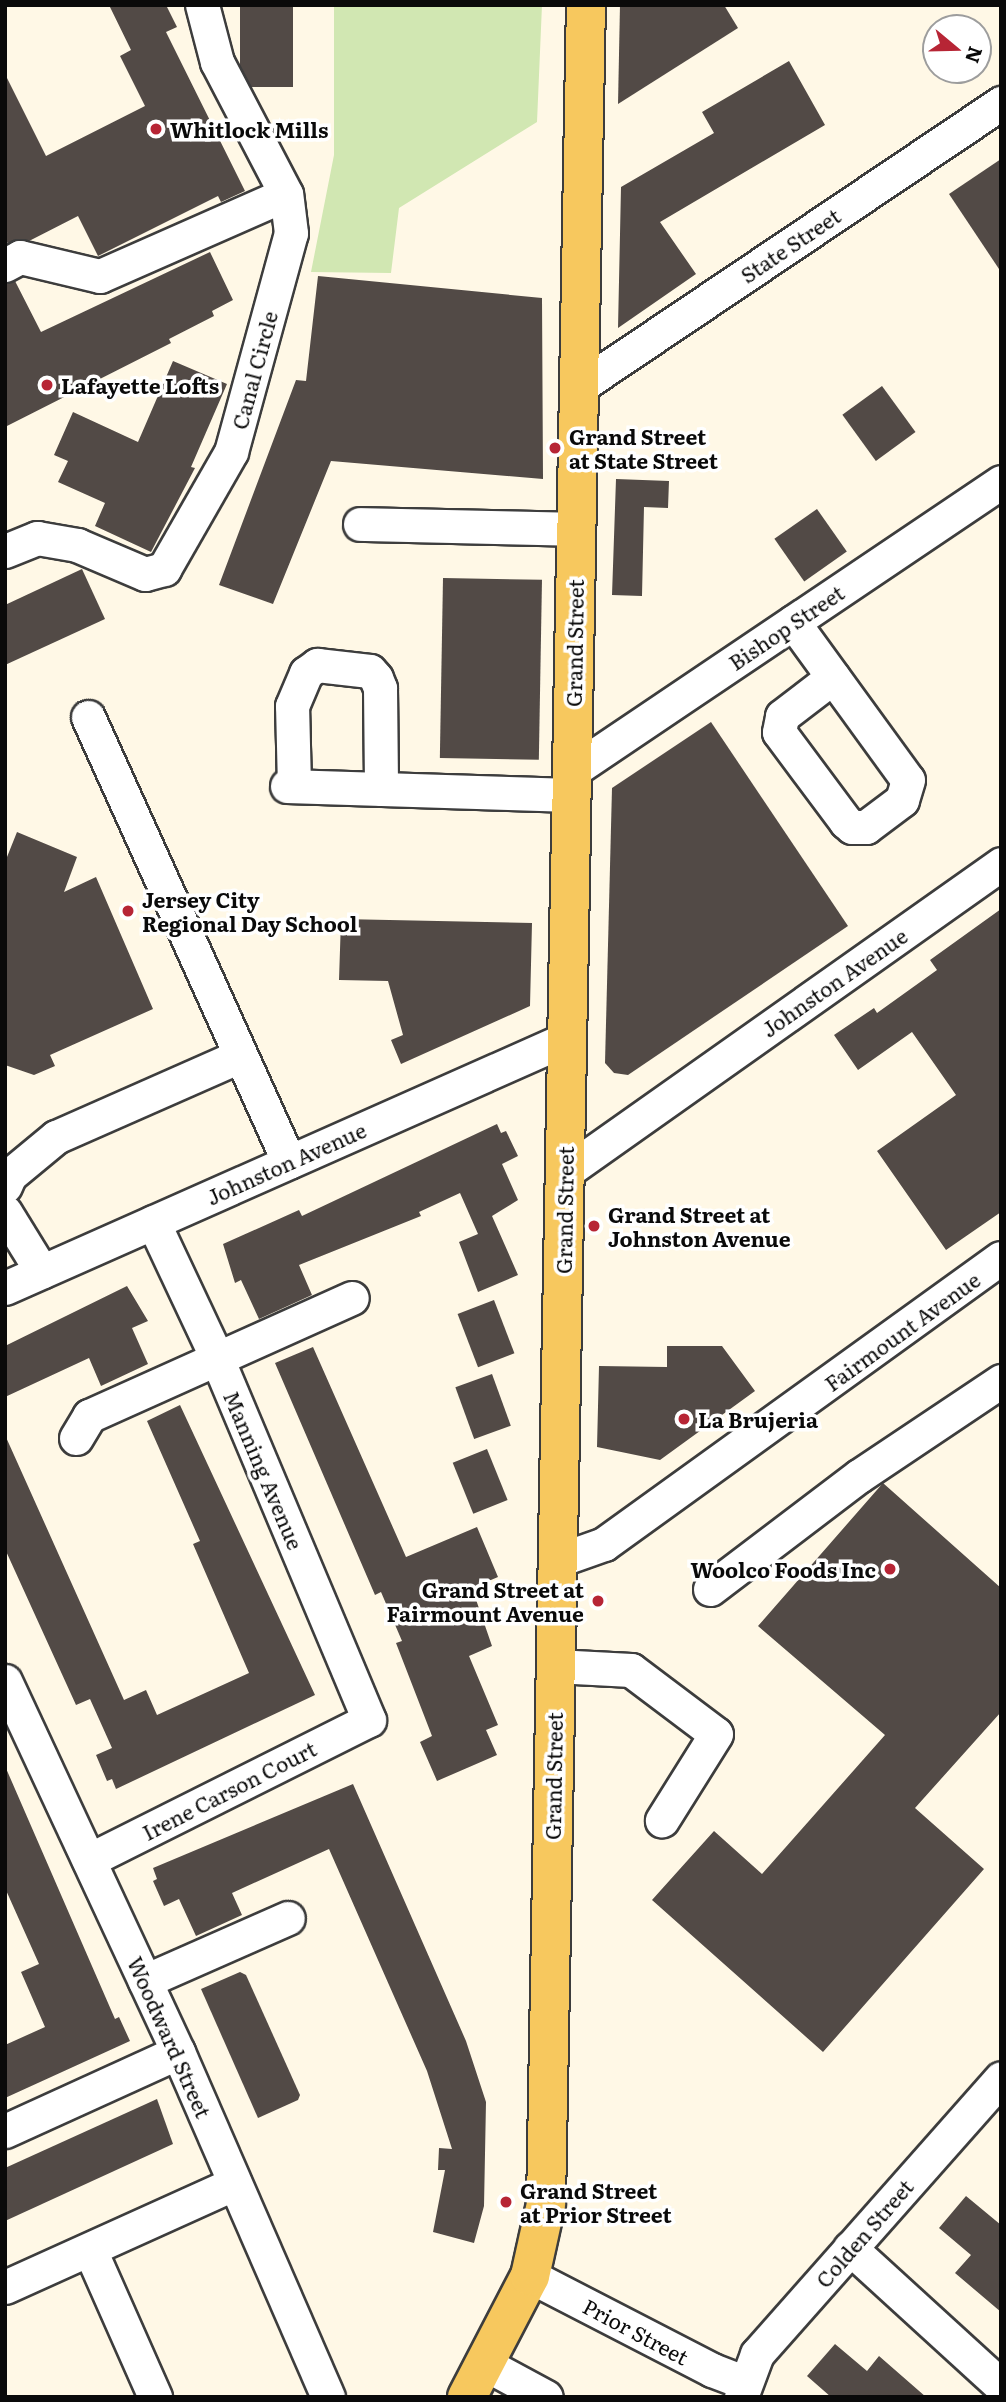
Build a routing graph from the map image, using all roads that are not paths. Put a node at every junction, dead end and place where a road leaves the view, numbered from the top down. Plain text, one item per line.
1 (202, 5) edge
2 (586, 5) edge
3 (1001, 103) edge
4 (286, 194) junction
5 (5, 265) edge
6 (579, 387) junction
7 (1001, 482) edge
8 (360, 524) dead end
9 (576, 529) junction
10 (5, 551) edge
11 (793, 622) junction
12 (833, 677) dead end
13 (88, 717) dead end
14 (572, 783) junction
15 (381, 789) junction
16 (1001, 864) edge
17 (566, 1039) junction
18 (240, 1056) junction
19 (289, 1162) junction
20 (564, 1173) junction
21 (5, 1186) edge
22 (5, 1212) edge
23 (153, 1222) junction
24 (1001, 1258) edge
25 (42, 1272) junction
26 (5, 1288) edge
27 (352, 1298) dead end
28 (217, 1358) junction
29 (1001, 1381) edge
30 (76, 1438) dead end
31 (556, 1561) junction
32 (710, 1589) dead end
33 (555, 1667) junction
34 (9, 1697) edge
35 (369, 1720) joint
36 (662, 1821) dead end
37 (89, 1860) junction
38 (288, 1918) dead end
39 (145, 1982) junction
40 (178, 2052) junction
41 (1001, 2078) edge
42 (5, 2131) edge
43 (236, 2183) junction
44 (850, 2248) junction
45 (90, 2250) junction
46 (530, 2276) junction
47 (5, 2287) edge
48 (476, 2380) edge
49 (1001, 2386) edge
50 (742, 2389) edge
51 (155, 2397) edge
52 (328, 2397) edge
53 (546, 2397) edge

1 - 4 street, Canal Circle
2 - 6 main road, Grand Street
3 - 6 street, State Street
4 - 5 street
4 - 10 street, Canal Circle
6 - 9 main road, Grand Street
7 - 11 street, Bishop Street
8 - 9 street
9 - 14 main road, Grand Street
11 - 12 street
11 - 14 street, Bishop Street
13 - 18 street
14 - 15 street
14 - 17 main road, Grand Street
15 - 15 street
16 - 20 street, Johnston Avenue
17 - 19 street, Johnston Avenue
17 - 20 main road, Grand Street
18 - 19 street
18 - 21 street
19 - 23 street, Johnston Avenue
20 - 31 main road, Grand Street
22 - 25 street
23 - 25 street, Johnston Avenue
23 - 28 street, Manning Avenue
24 - 31 street, Fairmount Avenue
25 - 26 street, Johnston Avenue
27 - 28 street
28 - 30 street
28 - 35 street, Manning Avenue
29 - 32 street
31 - 33 main road, Grand Street
33 - 36 street
33 - 46 main road, Grand Street
34 - 37 street, Woodward Street
35 - 37 street, Irene Carson Court
37 - 39 street, Woodward Street
38 - 39 street
39 - 40 street, Woodward Street
40 - 42 street
40 - 43 street, Woodward Street
41 - 44 street, Colden Street
43 - 45 street
43 - 52 street, Woodward Street
44 - 49 street
44 - 50 street, Colden Street
45 - 47 street
45 - 51 street
46 - 48 main road, Grand Street
46 - 50 street, Prior Street
48 - 53 street

